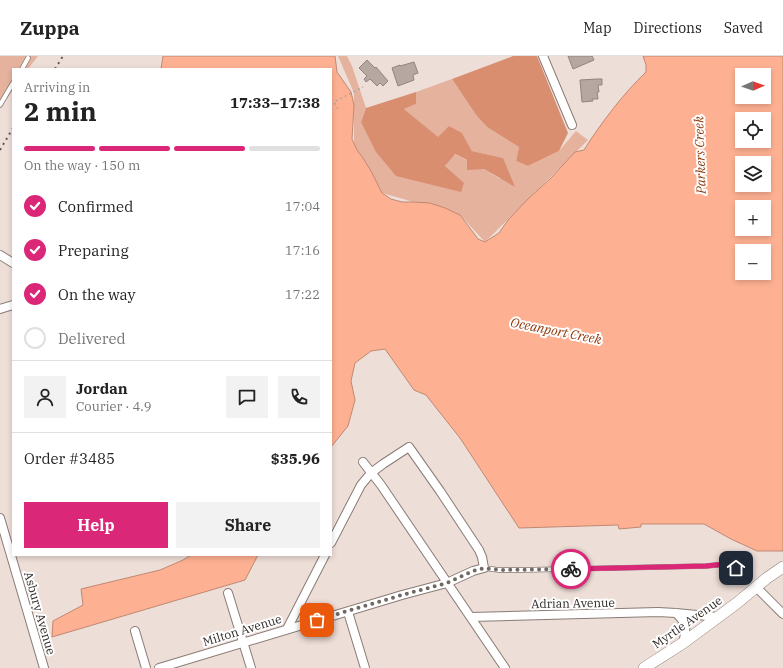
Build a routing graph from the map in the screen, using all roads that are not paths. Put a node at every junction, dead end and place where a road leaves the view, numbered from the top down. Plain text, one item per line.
1 (543, 56) edge
2 (28, 58) dead end
3 (23, 68) edge
4 (12, 86) edge
5 (0, 105) edge
6 (572, 125) dead end
7 (0, 255) edge
8 (12, 262) edge
9 (12, 305) edge
10 (0, 309) edge
11 (363, 462) dead end
12 (371, 473) junction
13 (0, 518) edge
14 (332, 541) edge
15 (324, 556) edge
16 (783, 567) edge
17 (484, 568) junction
18 (736, 568) dead end
19 (447, 583) junction
20 (756, 588) junction
21 (228, 593) dead end
22 (348, 612) junction
23 (676, 613) junction
24 (783, 614) edge
25 (471, 617) junction
26 (718, 617) junction
27 (287, 629) junction
28 (135, 631) dead end
29 (243, 642) junction
30 (683, 643) junction
31 (44, 668) edge
32 (146, 668) edge
33 (159, 668) edge
34 (251, 668) edge
35 (364, 668) edge
36 (505, 668) edge
37 (644, 668) edge

1 - 6 street
2 - 3 lane
4 - 5 lane
7 - 8 street
9 - 10 street
11 - 12 street
12 - 14 street
12 - 17 street
12 - 19 street
13 - 31 street, Asbury Avenue
15 - 27 street
16 - 20 main road, Myrtle Avenue
17 - 18 lane
17 - 19 street, Milton Avenue
19 - 22 street, Milton Avenue
19 - 25 street
20 - 24 street
20 - 26 main road, Myrtle Avenue
21 - 29 street
22 - 27 street, Milton Avenue
22 - 35 street
23 - 25 street, Adrian Avenue
23 - 26 street, Adrian Avenue
23 - 30 street
25 - 36 street
26 - 30 main road, Myrtle Avenue
27 - 29 street, Milton Avenue
28 - 32 street
29 - 33 street, Milton Avenue
29 - 34 street
30 - 37 main road, Myrtle Avenue

